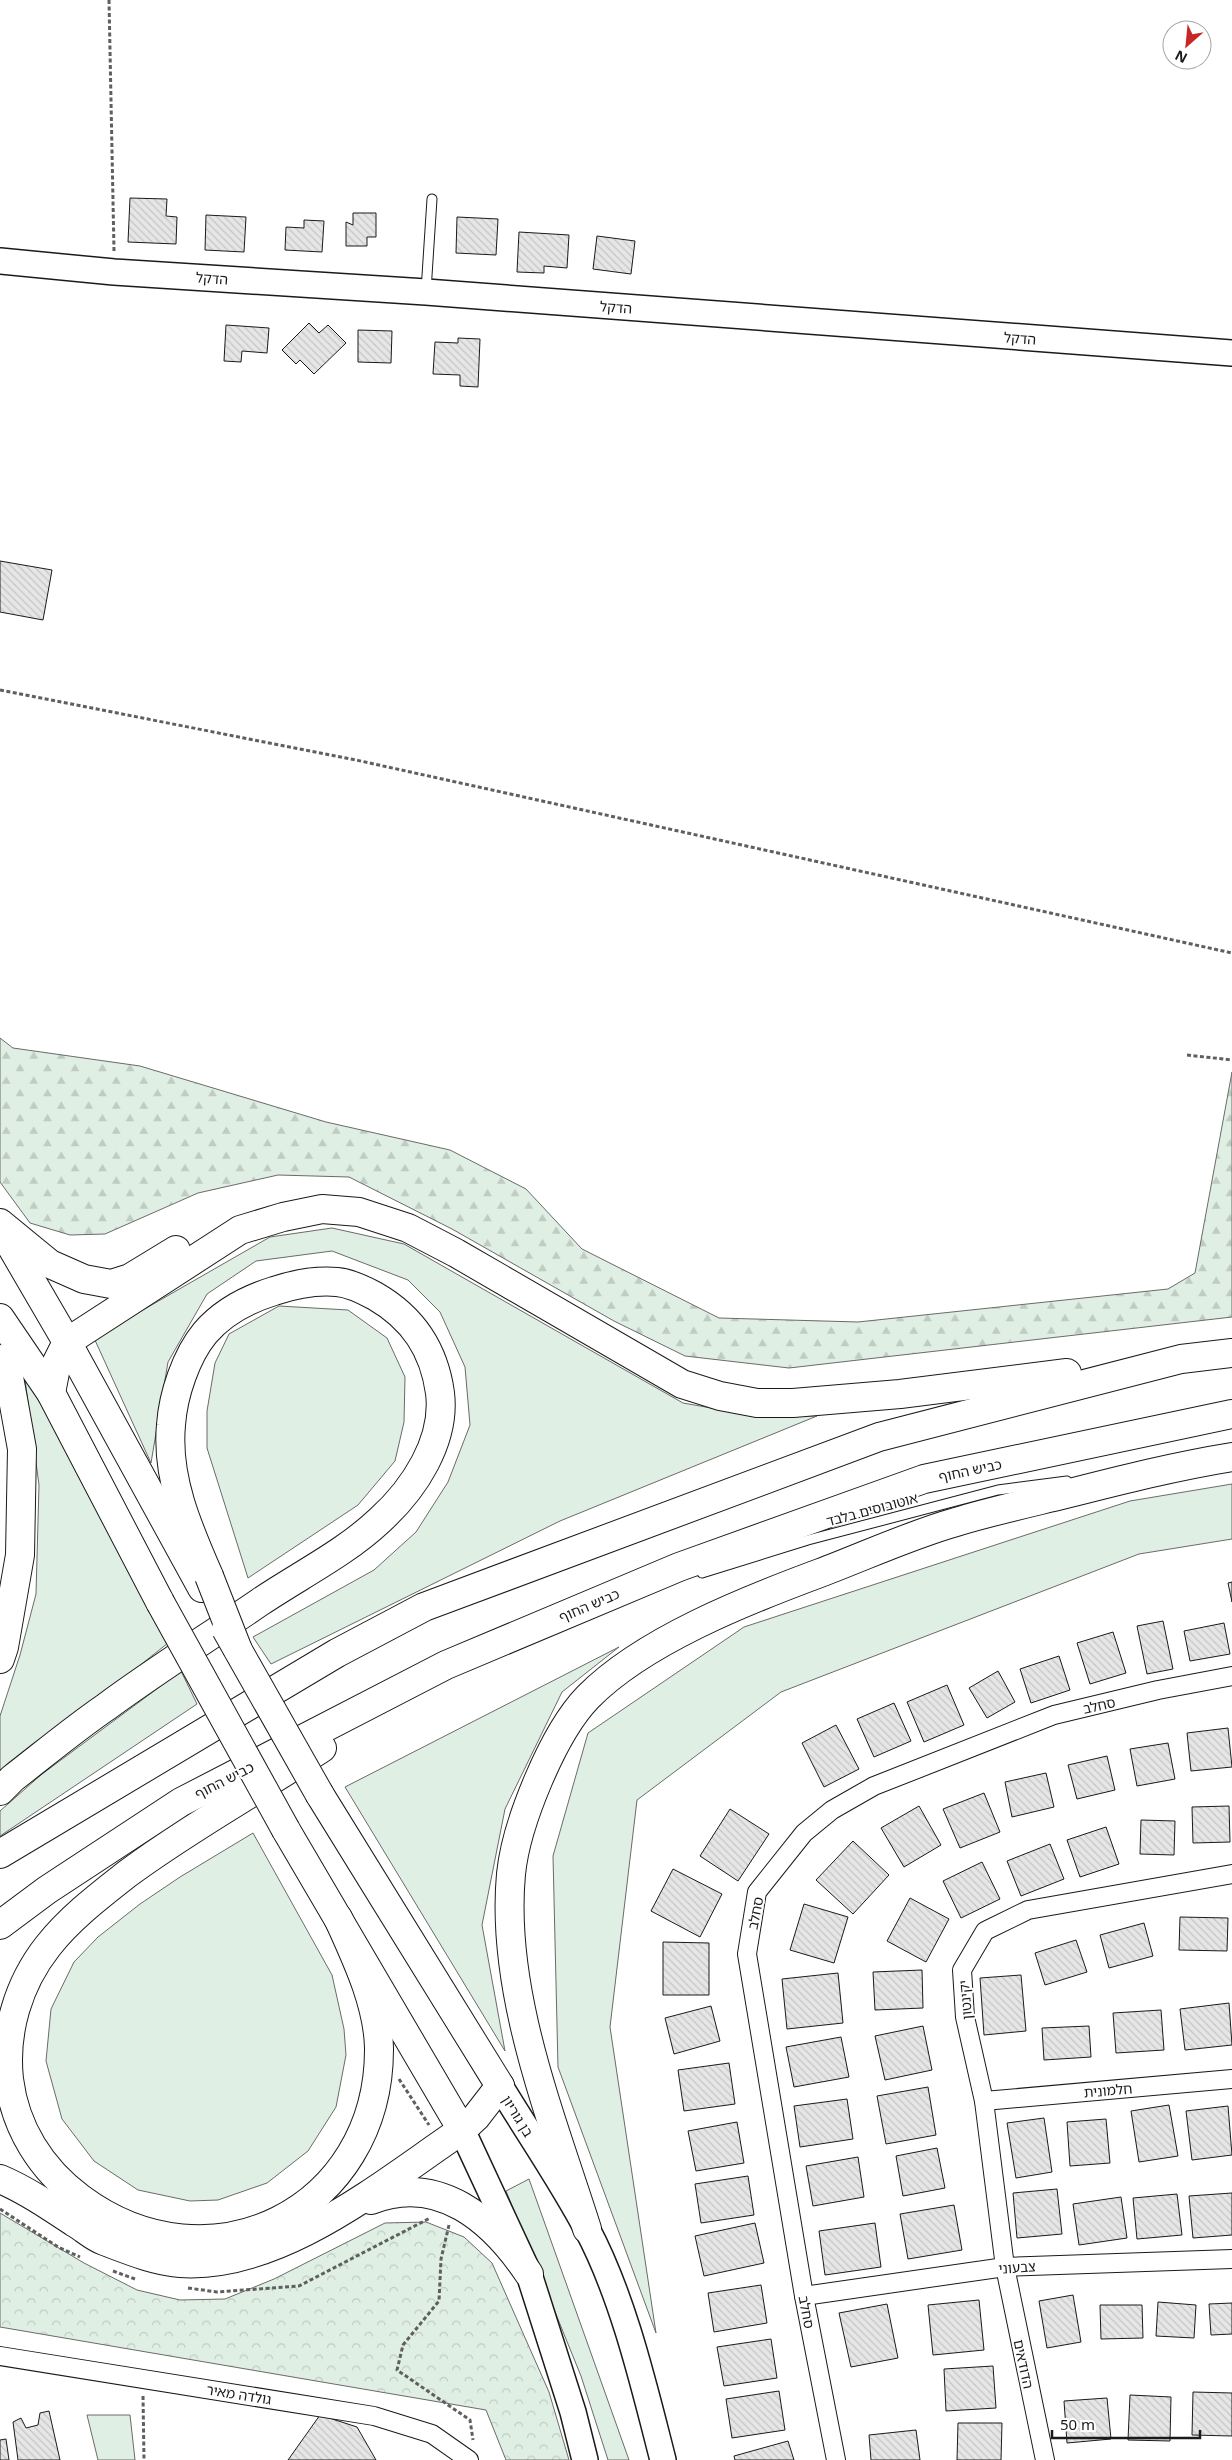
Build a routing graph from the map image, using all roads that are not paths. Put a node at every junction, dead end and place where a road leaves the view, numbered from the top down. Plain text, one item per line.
1 (432, 200) dead end
2 (0, 261) edge
3 (426, 292) junction
4 (1232, 353) edge
5 (0, 1225) edge
6 (456, 1253) junction
7 (0, 1318) edge
8 (67, 1342) junction
9 (1232, 1353) edge
10 (0, 1359) edge
11 (1181, 1359) junction
12 (51, 1393) junction
13 (1232, 1414) edge
14 (1232, 1457) edge
15 (1184, 1465) junction
16 (1086, 1478) dead end
17 (1077, 1480) dead end
18 (696, 1575) dead end
19 (205, 1582) junction
20 (659, 1586) dead end
21 (575, 1612) junction
22 (0, 1659) edge
23 (446, 1665) junction
24 (1232, 1676) edge
25 (0, 1791) edge
26 (0, 1854) edge
27 (1232, 1874) edge
28 (338, 1918) junction
29 (0, 1925) edge
30 (1232, 2079) edge
31 (500, 2086) junction
32 (984, 2101) junction
33 (451, 2138) junction
34 (0, 2178) edge
35 (340, 2212) junction
36 (587, 2229) junction
37 (1232, 2259) edge
38 (1005, 2267) junction
39 (529, 2274) junction
40 (804, 2296) junction
41 (0, 2356) edge
42 (472, 2452) edge
43 (585, 2460) edge
44 (663, 2460) edge
45 (836, 2460) edge
46 (1045, 2460) edge

1 - 3 lane
2 - 3 street, הדקל
3 - 4 street, הדקל
5 - 6 main road
5 - 8 main road
6 - 8 main road
6 - 11 main road
7 - 12 main road
8 - 12 main road
8 - 19 main road
9 - 11 main road
10 - 22 main road
11 - 26 main road
12 - 28 main road, bridge
13 - 21 main road, כביש החוף
14 - 15 main road
15 - 16 lane
15 - 36 main road
17 - 18 lane, אוטובוסים בלבד
19 - 25 main road
19 - 31 main road, בן גוריון, bridge
20 - 21 lane
21 - 23 main road, כביש החוף
23 - 28 main road
23 - 29 main road, כביש החוף
24 - 40 street, סחלב
27 - 32 street, יקינטון
28 - 33 main road
30 - 32 street, חלמונית
31 - 33 main road
31 - 36 street, בן גוריון
32 - 38 street, יקינטון
33 - 35 main road
33 - 39 street
34 - 35 main road
35 - 39 main road
36 - 44 street, בן גוריון
37 - 38 street, צבעוני
38 - 40 street, צבעוני
38 - 46 street, הדודאים
39 - 43 street
40 - 45 street, סחלב
41 - 42 street, גולדה מאיר

